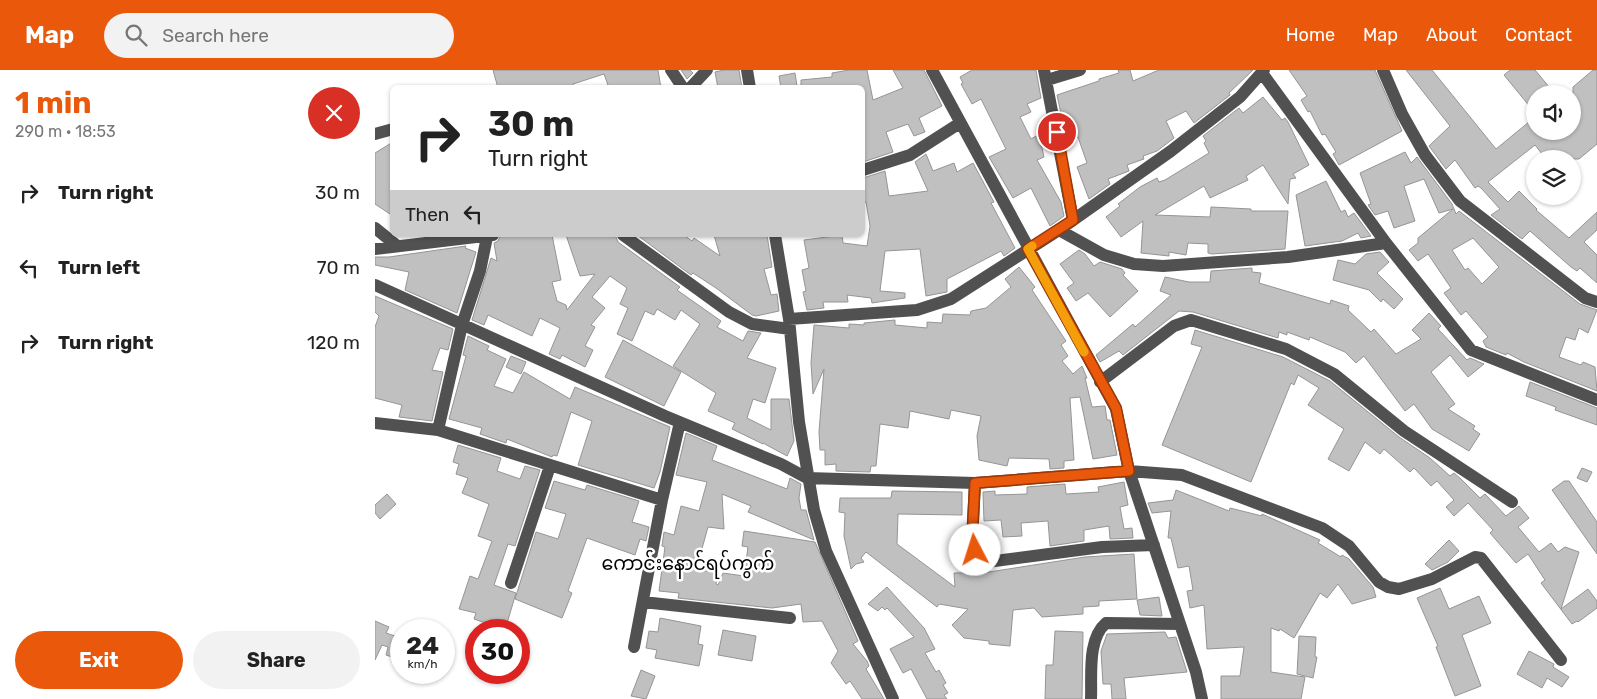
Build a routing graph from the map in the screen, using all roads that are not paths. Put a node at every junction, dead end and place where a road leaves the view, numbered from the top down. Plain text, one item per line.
1 (671, 70) edge
2 (707, 70) edge
3 (747, 70) edge
4 (931, 70) edge
5 (1079, 70) edge
6 (1383, 70) edge
7 (1263, 72) edge
8 (1046, 75) edge
9 (681, 85) edge
10 (693, 85) edge
11 (750, 85) edge
12 (960, 122) junction
13 (390, 130) edge
14 (375, 134) edge
15 (865, 169) edge
16 (1073, 220) junction
17 (375, 228) edge
18 (1059, 230) junction
19 (480, 237) edge
20 (490, 237) edge
21 (626, 237) edge
22 (775, 237) edge
23 (1386, 243) junction
24 (396, 245) junction
25 (375, 249) edge
26 (1028, 249) junction
27 (375, 285) edge
28 (1597, 302) edge
29 (789, 324) junction
30 (462, 325) junction
31 (1100, 382) junction
32 (1597, 400) edge
33 (680, 422) junction
34 (375, 423) edge
35 (437, 430) junction
36 (550, 466) junction
37 (1129, 471) junction
38 (807, 478) junction
39 (975, 483) junction
40 (662, 500) junction
41 (1512, 502) dead end
42 (1154, 545) junction
43 (511, 583) dead end
44 (643, 602) junction
45 (790, 618) dead end
46 (1180, 624) junction
47 (634, 647) dead end
48 (1561, 660) dead end
49 (893, 699) edge
50 (1091, 699) edge
51 (1202, 699) edge

1 - 9 street
2 - 10 street
3 - 11 street
4 - 12 street
5 - 8 street
6 - 28 street
7 - 16 street
7 - 23 street
8 - 16 street
12 - 15 street
12 - 26 street
13 - 14 street
16 - 18 street
17 - 24 street
18 - 23 street
18 - 26 street
19 - 24 street
20 - 30 street
21 - 29 street
22 - 29 street
23 - 32 street
24 - 25 street
26 - 29 street
26 - 31 street
27 - 30 street
29 - 38 street
30 - 33 street
30 - 35 street
31 - 37 street
31 - 41 street
33 - 38 street
33 - 40 street
34 - 35 street
35 - 36 street
36 - 40 street
36 - 43 street
37 - 39 street
37 - 42 street
37 - 48 street
38 - 39 street
38 - 49 street
39 - 42 street
40 - 44 street
42 - 46 street
44 - 45 street
44 - 47 street
46 - 50 street
46 - 51 street

